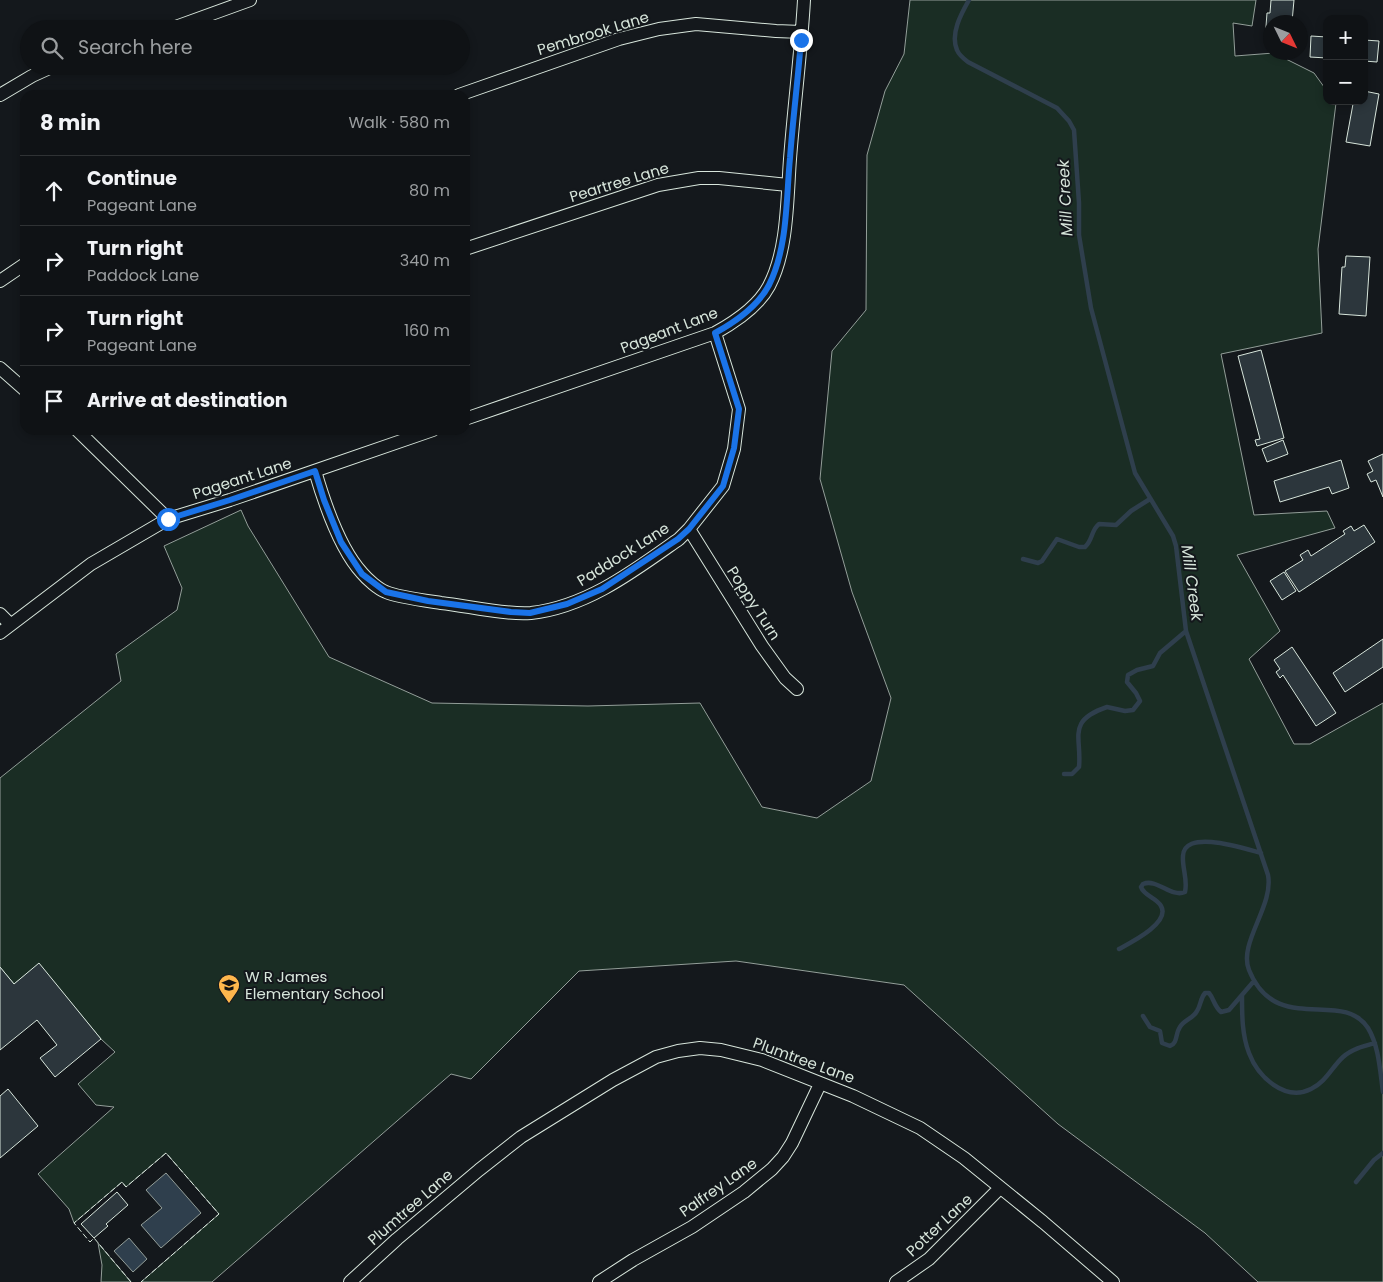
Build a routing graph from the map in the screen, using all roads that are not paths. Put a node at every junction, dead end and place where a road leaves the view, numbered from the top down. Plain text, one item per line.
1 (250, 0) edge
2 (804, 0) edge
3 (195, 20) edge
4 (802, 32) junction
5 (34, 75) edge
6 (470, 91) edge
7 (0, 95) edge
8 (788, 184) junction
9 (470, 247) edge
10 (20, 267) edge
11 (0, 281) edge
12 (715, 333) junction
13 (0, 368) edge
14 (20, 386) edge
15 (470, 417) edge
16 (84, 435) edge
17 (419, 435) edge
18 (315, 471) junction
19 (168, 519) junction
20 (689, 529) junction
21 (0, 614) edge
22 (10, 624) junction
23 (0, 633) edge
24 (797, 689) dead end
25 (820, 1084) junction
26 (1000, 1188) junction
27 (350, 1282) edge
28 (599, 1282) edge
29 (896, 1282) edge
30 (1112, 1282) edge

1 - 3 street
2 - 4 street, Pageant Lane
4 - 6 street, Pembrook Lane
4 - 8 street, Pageant Lane
5 - 7 street
8 - 9 street, Peartree Lane
8 - 12 street, Pageant Lane
10 - 11 street
12 - 15 street, Pageant Lane
12 - 20 street, Paddock Lane
13 - 14 street
16 - 19 street
17 - 18 street, Pageant Lane
18 - 19 street, Pageant Lane
18 - 20 street, Paddock Lane
19 - 22 street, Pageant Lane
20 - 24 street, Poppy Turn
21 - 22 street
22 - 23 street, Pageant Lane
25 - 26 street, Plumtree Lane
25 - 27 street, Plumtree Lane
25 - 28 street, Palfrey Lane
26 - 29 street, Potter Lane
26 - 30 street, Plumtree Lane

